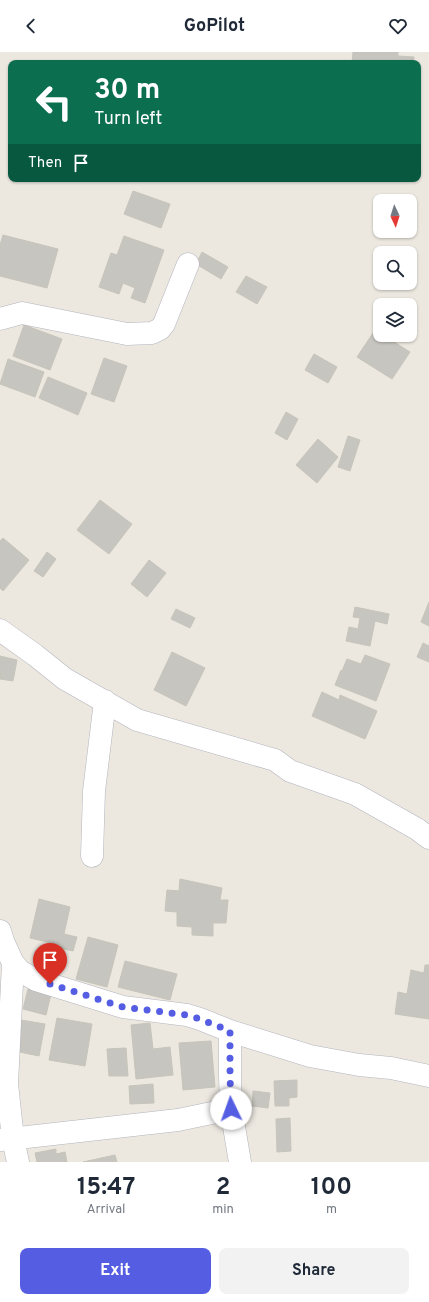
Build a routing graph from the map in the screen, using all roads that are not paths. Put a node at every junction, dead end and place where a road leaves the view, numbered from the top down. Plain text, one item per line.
1 (188, 264) dead end
2 (0, 319) edge
3 (0, 630) edge
4 (105, 701) junction
5 (429, 838) edge
6 (92, 856) dead end
7 (0, 932) edge
8 (13, 963) junction
9 (230, 1031) junction
10 (4, 1037) edge
11 (429, 1076) edge
12 (231, 1109) junction
13 (6, 1139) edge
14 (18, 1162) edge
15 (240, 1162) edge

1 - 2 street
3 - 4 street
4 - 5 street
4 - 6 street
7 - 8 street
8 - 9 street
8 - 10 street
9 - 11 street
9 - 12 street
10 - 13 street
12 - 13 street
12 - 15 street
13 - 14 street

